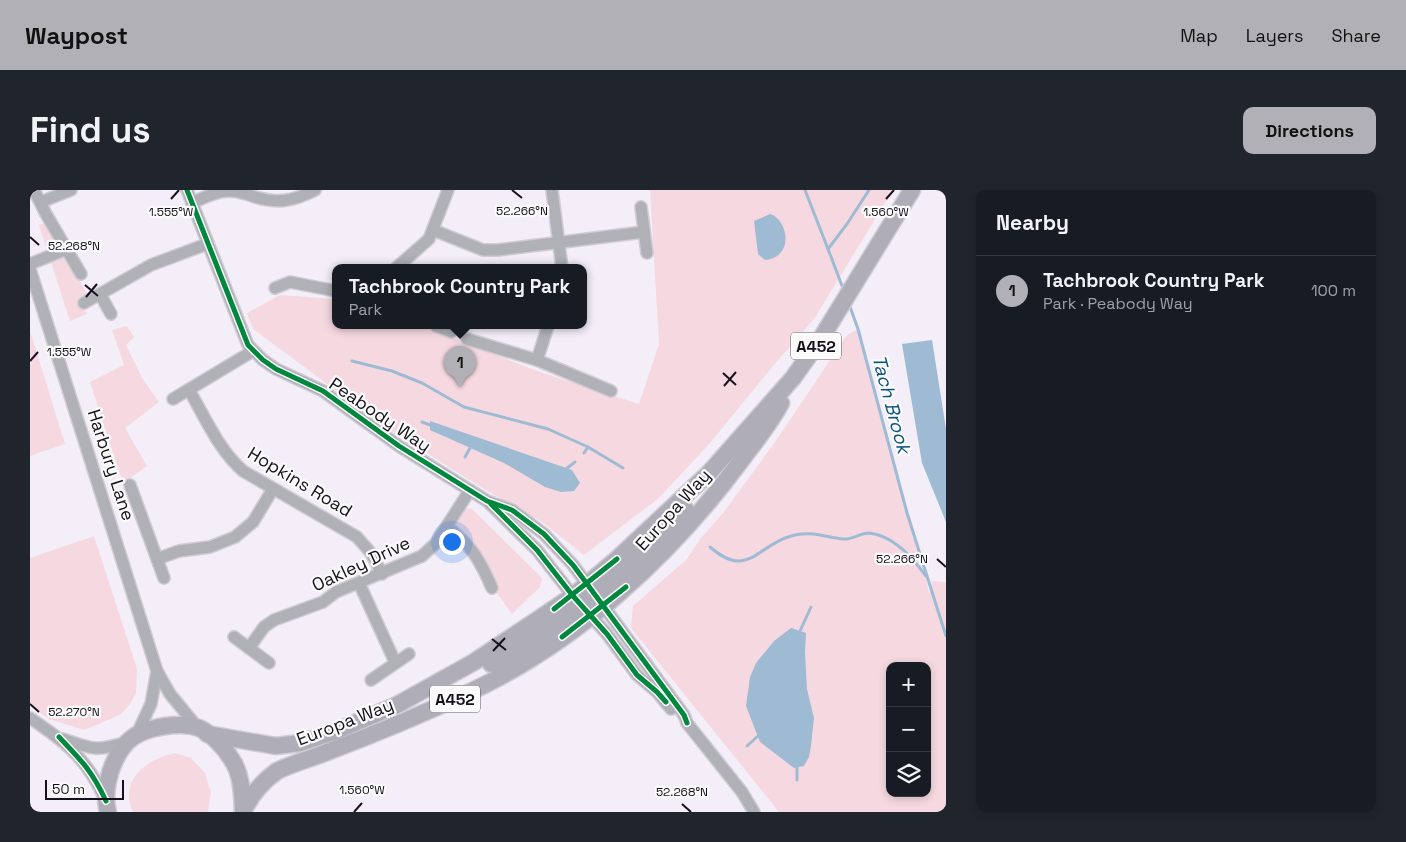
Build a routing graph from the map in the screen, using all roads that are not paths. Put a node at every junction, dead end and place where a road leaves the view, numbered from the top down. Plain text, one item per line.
1 (34, 190) edge
2 (71, 190) edge
3 (187, 190) edge
4 (315, 190) edge
5 (448, 190) edge
6 (552, 190) edge
7 (912, 190) edge
8 (41, 202) junction
9 (192, 203) junction
10 (641, 207) dead end
11 (433, 230) junction
12 (644, 232) junction
13 (559, 241) junction
14 (207, 244) junction
15 (67, 249) junction
16 (646, 253) dead end
17 (30, 264) edge
18 (400, 264) edge
19 (562, 264) edge
20 (30, 269) edge
21 (81, 274) dead end
22 (275, 288) dead end
23 (332, 290) edge
24 (100, 294) junction
25 (84, 303) dead end
26 (111, 314) dead end
27 (444, 329) edge
28 (547, 329) edge
29 (451, 332) dead end
30 (467, 339) dead end
31 (253, 351) junction
32 (537, 360) junction
33 (793, 378) junction
34 (189, 390) junction
35 (611, 391) dead end
36 (173, 399) dead end
37 (130, 485) dead end
38 (273, 489) junction
39 (470, 490) junction
40 (487, 501) junction
41 (447, 526) junction
42 (157, 559) junction
43 (382, 574) junction
44 (164, 578) dead end
45 (359, 583) junction
46 (492, 588) dead end
47 (595, 595) junction
48 (582, 606) junction
49 (234, 637) dead end
50 (250, 648) junction
51 (409, 654) dead end
52 (395, 662) junction
53 (269, 663) dead end
54 (157, 671) junction
55 (371, 680) dead end
56 (30, 718) edge
57 (687, 723) junction
58 (202, 731) junction
59 (59, 737) junction
60 (132, 739) junction
61 (106, 808) edge
62 (243, 812) edge
63 (754, 812) edge

1 - 8 street
2 - 8 street
3 - 9 street, Peabody Way
4 - 9 street
5 - 11 street
6 - 13 street
7 - 33 highway, Europa Way / A452
8 - 15 street
9 - 14 street, Peabody Way
10 - 12 street
11 - 13 street
11 - 18 street
12 - 13 street
12 - 16 street
13 - 19 street
14 - 24 street
14 - 31 street, Peabody Way
15 - 17 street
15 - 21 street
20 - 54 street, Harbury Lane
22 - 23 street
24 - 25 street
24 - 26 street
27 - 29 street
28 - 32 street
30 - 32 street
31 - 34 street
31 - 39 street, Peabody Way
32 - 35 street
33 - 47 highway, Europa Way / A452
33 - 47 highway, Europa Way / A452
34 - 36 street
34 - 38 street, Hopkins Road
37 - 42 street
38 - 42 street
38 - 43 street, Hopkins Road
39 - 40 street, Peabody Way
39 - 41 street, Oakley Drive
40 - 47 street, Peabody Way
40 - 48 street, Peabody Way
41 - 43 street, Oakley Drive
41 - 46 street
42 - 44 street
43 - 45 street, Oakley Drive
45 - 50 street, Oakley Drive
45 - 52 street
47 - 48 highway, Europa Way / A452
47 - 48 highway
47 - 57 street, Peabody Way
48 - 57 street, Peabody Way
48 - 58 highway, Europa Way / A452
48 - 62 highway, Europa Way / A452
49 - 50 street
50 - 53 street
51 - 52 street
52 - 55 street
54 - 58 street, Harbury Lane
54 - 60 street, Harbury Lane
56 - 59 street
57 - 63 street
58 - 60 highway, Europa Way
58 - 62 highway
59 - 60 street
59 - 61 street
60 - 61 highway

